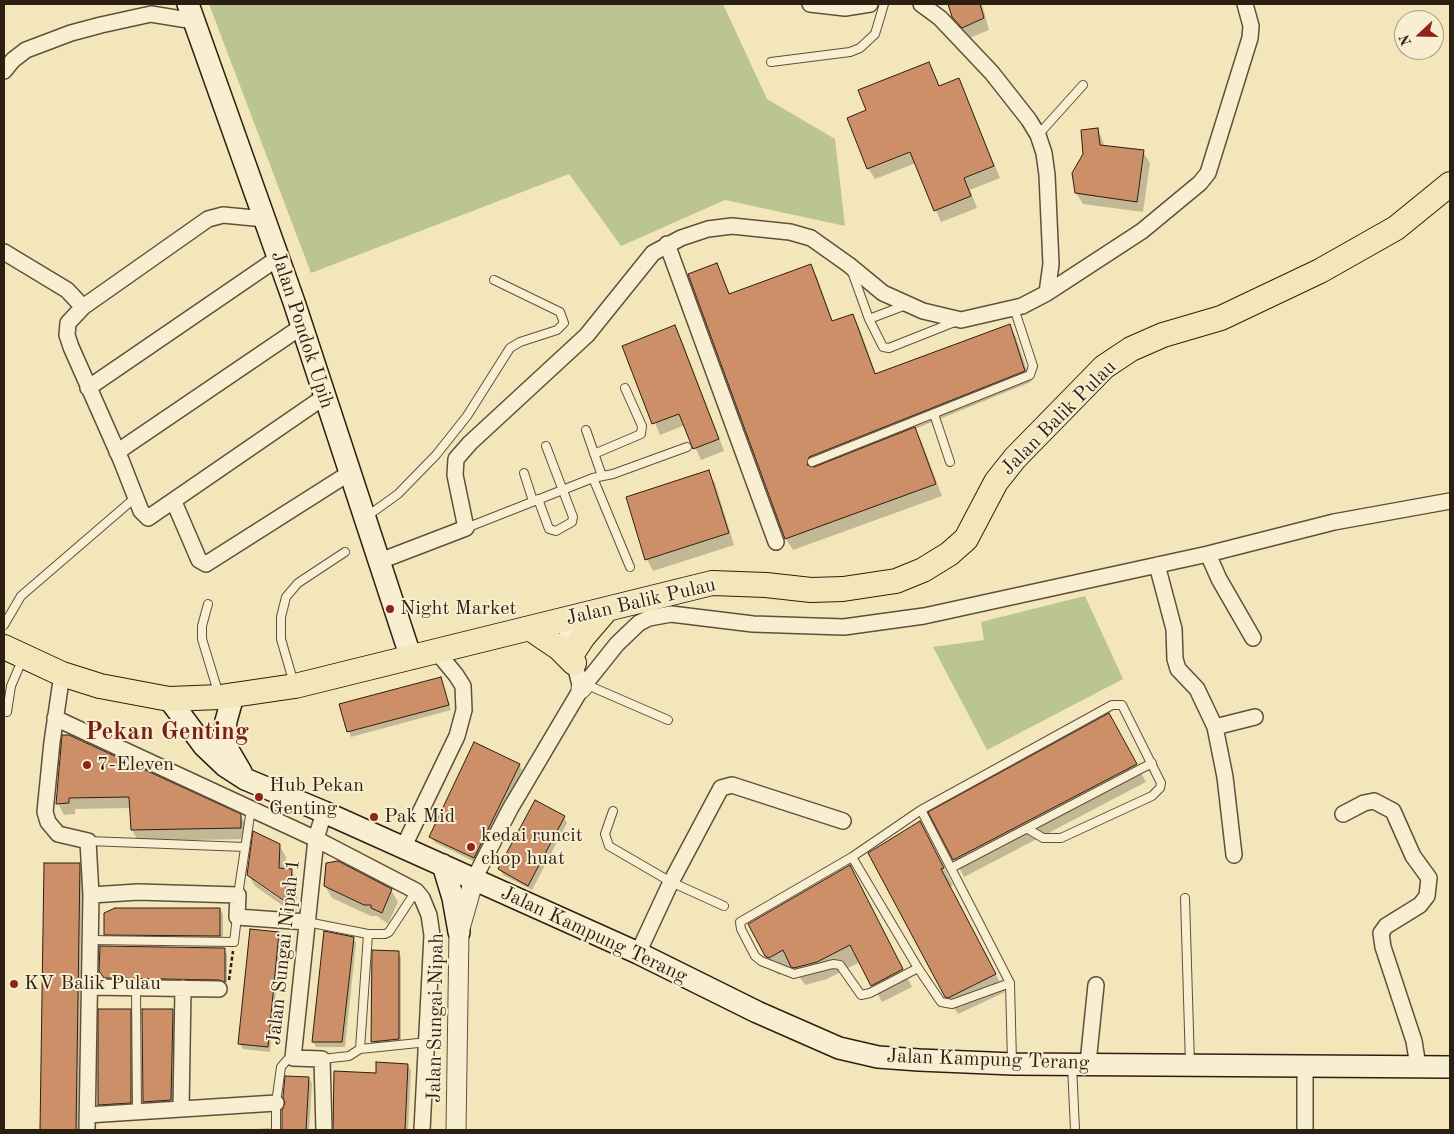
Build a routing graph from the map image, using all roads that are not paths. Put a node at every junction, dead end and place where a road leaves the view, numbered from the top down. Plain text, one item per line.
1 (810, 4) edge
2 (870, 4) edge
3 (884, 4) edge
4 (921, 4) edge
5 (1245, 4) edge
6 (191, 12) edge
7 (771, 62) dead end
8 (4, 71) edge
9 (1082, 85) dead end
10 (1038, 135) junction
11 (1450, 184) edge
12 (265, 219) junction
13 (667, 244) junction
14 (4, 252) edge
15 (278, 258) junction
16 (849, 265) junction
17 (494, 280) dead end
18 (1047, 293) junction
19 (906, 305) junction
20 (83, 307) junction
21 (1014, 308) junction
22 (868, 320) junction
23 (961, 320) junction
24 (301, 327) junction
25 (88, 388) junction
26 (624, 388) dead end
27 (324, 397) junction
28 (934, 414) junction
29 (586, 430) dead end
30 (546, 446) dead end
31 (687, 447) dead end
32 (117, 452) junction
33 (594, 454) junction
34 (812, 462) dead end
35 (950, 462) dead end
36 (351, 472) junction
37 (524, 474) dead end
38 (602, 476) junction
39 (593, 478) junction
40 (563, 490) junction
41 (136, 497) junction
42 (536, 500) junction
43 (1450, 501) edge
44 (174, 502) junction
45 (365, 518) junction
46 (466, 528) junction
47 (776, 542) dead end
48 (345, 552) dead end
49 (1208, 554) junction
50 (380, 561) junction
51 (1157, 565) junction
52 (630, 567) dead end
53 (208, 604) dead end
54 (607, 609) junction
55 (564, 620) junction
56 (4, 625) edge
57 (531, 629) junction
58 (1253, 638) dead end
59 (14, 652) edge
60 (437, 652) junction
61 (411, 658) junction
62 (578, 673) junction
63 (62, 674) junction
64 (295, 686) junction
65 (227, 696) junction
66 (169, 699) junction
67 (7, 712) dead end
68 (54, 718) junction
69 (1255, 718) dead end
70 (668, 720) dead end
71 (1215, 727) junction
72 (1152, 763) junction
73 (245, 779) junction
74 (251, 810) junction
75 (921, 810) junction
76 (613, 811) dead end
77 (324, 812) junction
78 (1343, 814) dead end
79 (843, 821) dead end
80 (1028, 829) junction
81 (316, 839) junction
82 (88, 841) junction
83 (245, 846) junction
84 (403, 848) junction
85 (1234, 856) dead end
86 (852, 857) junction
87 (443, 866) junction
88 (951, 868) junction
89 (474, 879) junction
90 (671, 882) junction
91 (416, 891) junction
92 (238, 894) junction
93 (91, 895) junction
94 (1185, 898) dead end
95 (724, 906) dead end
96 (237, 917) junction
97 (307, 922) junction
98 (459, 932) junction
99 (368, 934) junction
100 (90, 940) junction
101 (638, 953) junction
102 (918, 968) junction
103 (1010, 983) junction
104 (1096, 985) dead end
105 (90, 987) junction
106 (136, 988) junction
107 (183, 988) junction
108 (219, 988) road end
109 (428, 1042) junction
110 (360, 1049) junction
111 (293, 1058) junction
112 (322, 1059) junction
113 (1080, 1063) junction
114 (1012, 1064) junction
115 (1190, 1064) junction
116 (1305, 1066) junction
117 (1418, 1066) junction
118 (1450, 1067) edge
119 (276, 1103) junction
120 (181, 1109) junction
121 (137, 1112) junction
122 (88, 1115) junction
123 (87, 1130) edge
124 (276, 1130) edge
125 (324, 1130) edge
126 (422, 1130) edge
127 (456, 1130) edge
128 (1074, 1130) edge
129 (1305, 1130) edge

1 - 2 street
3 - 7 lane
4 - 10 street
5 - 18 street
6 - 8 street
6 - 12 main road, Jalan Pondok Upih
9 - 10 lane
10 - 18 street
11 - 54 main road, Jalan Balik Pulau
12 - 15 main road, Jalan Pondok Upih
12 - 20 street
13 - 16 street
13 - 46 street
13 - 47 street
14 - 20 street
15 - 24 main road, Jalan Pondok Upih
15 - 25 street
16 - 19 street
16 - 22 lane
17 - 45 lane
18 - 21 street
19 - 22 lane
19 - 23 street
20 - 25 street
21 - 23 street
21 - 28 lane
22 - 23 lane
24 - 27 main road, Jalan Pondok Upih
24 - 32 street
25 - 32 street
26 - 33 lane
27 - 36 main road, Jalan Pondok Upih
27 - 44 street
28 - 34 lane
28 - 35 lane
29 - 33 lane
30 - 40 lane
31 - 38 lane
32 - 41 street
33 - 38 lane
36 - 44 street
36 - 45 main road, Jalan Pondok Upih
37 - 42 lane
38 - 39 lane
39 - 40 lane
39 - 52 lane
40 - 42 lane
40 - 42 lane
41 - 44 street
41 - 56 lane
42 - 46 lane
43 - 49 street
45 - 50 main road, Jalan Pondok Upih
46 - 50 street
48 - 64 lane
49 - 51 street
49 - 58 street
50 - 61 main road, Jalan Pondok Upih
51 - 62 street
51 - 71 street
53 - 65 lane
54 - 55 main road, Jalan Balik Pulau
54 - 62 main road
55 - 57 main road, Jalan Balik Pulau
55 - 62 street
57 - 60 main road, Jalan Balik Pulau
57 - 62 main road
59 - 63 main road, Jalan Balik Pulau
59 - 67 lane
60 - 61 main road, Jalan Balik Pulau
60 - 84 street
61 - 64 main road, Jalan Balik Pulau
62 - 70 lane
62 - 89 street
63 - 66 main road, Jalan Balik Pulau
63 - 68 street
64 - 65 main road, Jalan Balik Pulau
65 - 66 main road, Jalan Balik Pulau
65 - 73 main road
66 - 73 main road, Jalan Kampung Terang
68 - 74 street
68 - 82 street
69 - 71 street
71 - 85 street
72 - 75 lane
72 - 80 lane
72 - 80 lane
73 - 77 main road, Jalan Kampung Terang
74 - 81 street
74 - 83 lane
75 - 86 lane
75 - 88 lane
76 - 90 lane
77 - 81 street, Jalan Sungai Nipah 1
77 - 84 main road, Jalan Kampung Terang
78 - 117 street
79 - 90 street
80 - 88 lane
81 - 91 street
81 - 97 street, Jalan Sungai Nipah 1
82 - 83 lane
82 - 93 street
83 - 92 lane
84 - 87 main road, Jalan Kampung Terang
86 - 102 lane
86 - 102 lane
87 - 89 main road, Jalan Kampung Terang
87 - 98 main road
88 - 103 lane
89 - 98 street, Jalan Sungai Nipah
89 - 101 main road, Jalan Kampung Terang
90 - 95 lane
90 - 101 street
91 - 99 lane
91 - 109 street
92 - 93 street
92 - 96 street
93 - 100 street
94 - 115 lane
96 - 97 street
96 - 100 lane
97 - 99 lane
97 - 111 street, Jalan Sungai Nipah 1
98 - 127 street, Jalan Sungai Nipah
99 - 110 lane
100 - 105 street
101 - 114 main road, Jalan Kampung Terang
102 - 103 lane
103 - 114 lane
104 - 113 street
105 - 106 street
105 - 122 street
106 - 107 street
106 - 121 lane
107 - 108 street
107 - 120 street
109 - 110 lane
109 - 126 street
110 - 112 lane
111 - 112 street, Jalan Sungai Nipah 1
111 - 119 lane
112 - 125 street
113 - 114 main road, Jalan Kampung Terang
113 - 115 main road, Jalan Kampung Terang
113 - 128 lane
115 - 116 main road, Jalan Kampung Terang
116 - 117 main road, Jalan Kampung Terang
116 - 129 street
117 - 118 main road, Jalan Kampung Terang
119 - 120 street
119 - 124 lane
120 - 121 street
121 - 122 street
122 - 123 street

